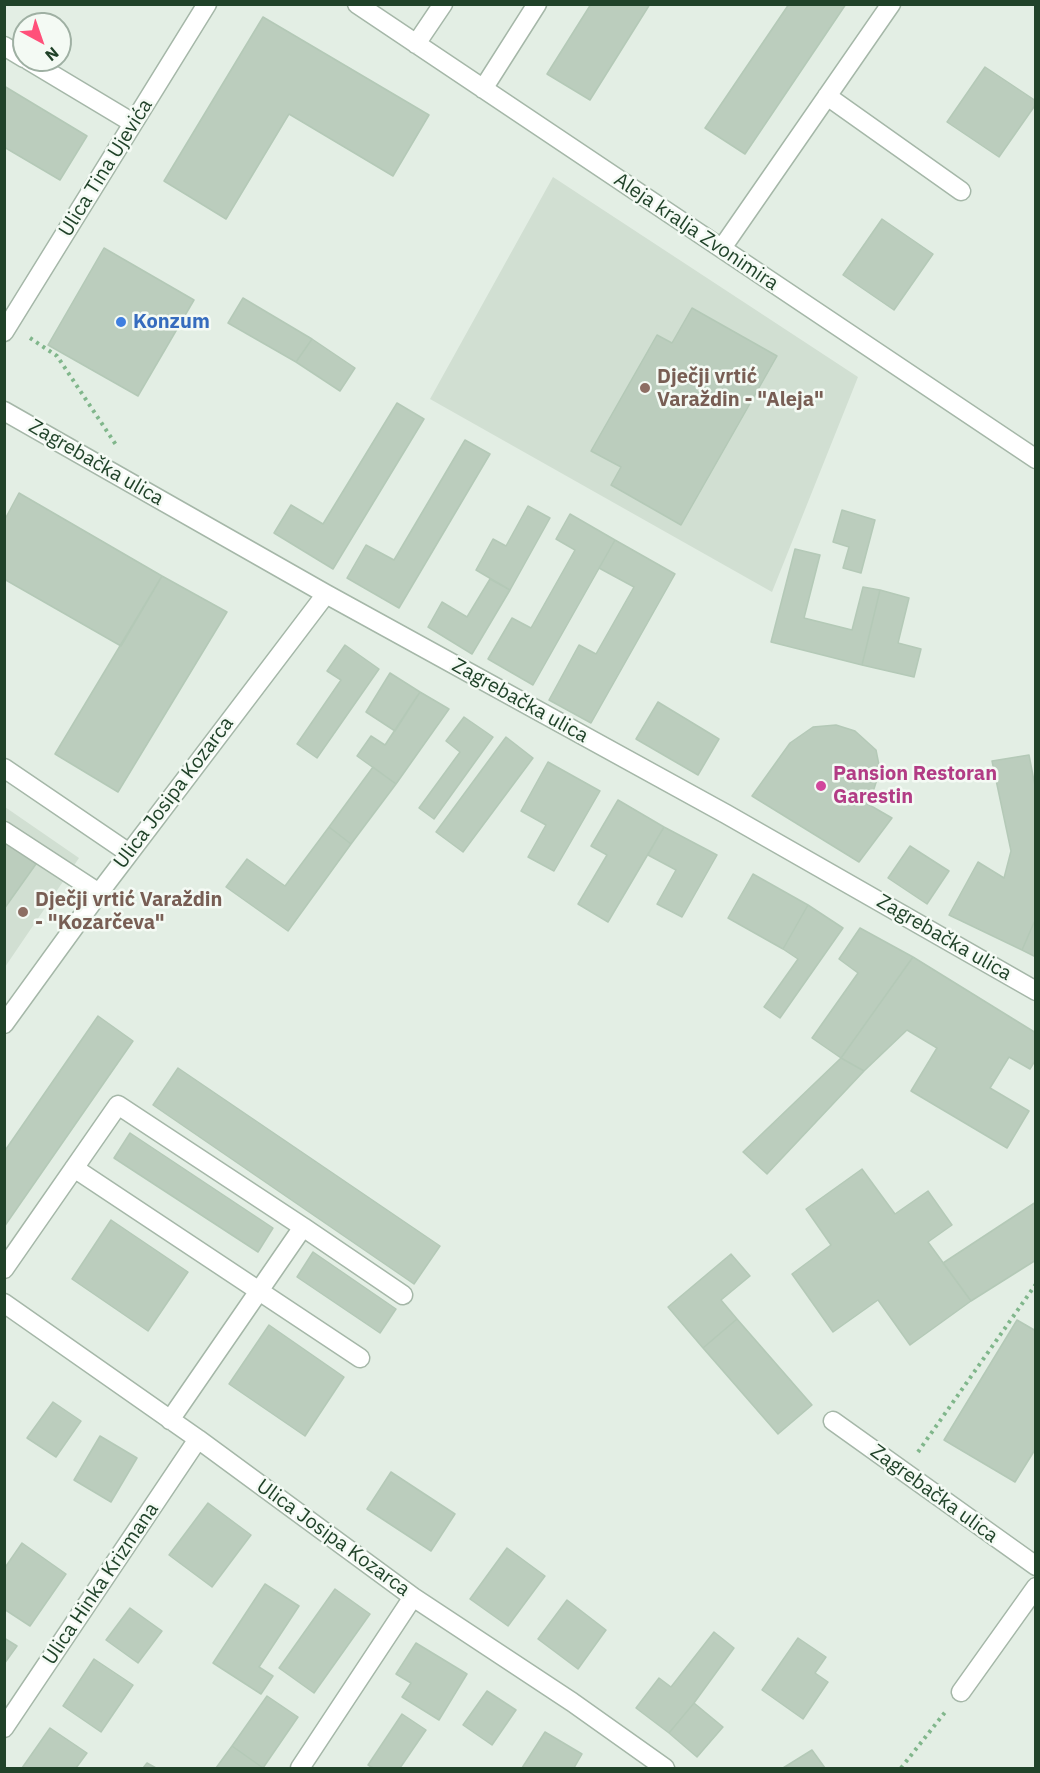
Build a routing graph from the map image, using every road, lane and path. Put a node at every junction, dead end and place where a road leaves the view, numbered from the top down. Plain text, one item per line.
1 (207, 4) edge
2 (357, 4) edge
3 (443, 4) edge
4 (537, 4) edge
5 (891, 4) edge
6 (416, 44) junction
7 (48, 72) edge
8 (483, 89) junction
9 (827, 96) junction
10 (133, 123) junction
11 (961, 191) dead end
12 (722, 248) junction
13 (7, 328) edge
14 (4, 411) edge
15 (120, 453) dead end
16 (1035, 459) edge
17 (326, 594) junction
18 (4, 768) edge
19 (4, 831) edge
20 (129, 853) junction
21 (99, 893) junction
22 (1035, 991) edge
23 (4, 1024) edge
24 (74, 1168) junction
25 (303, 1227) junction
26 (4, 1269) edge
27 (1035, 1284) edge
28 (258, 1292) junction
29 (403, 1295) dead end
30 (4, 1303) edge
31 (360, 1358) dead end
32 (170, 1420) junction
33 (833, 1421) dead end
34 (198, 1439) junction
35 (905, 1473) junction
36 (1035, 1566) edge
37 (1035, 1587) edge
38 (413, 1597) junction
39 (961, 1692) joint
40 (4, 1728) edge
41 (300, 1768) edge
42 (664, 1768) edge
43 (901, 1768) edge

1 - 10 street, Ulica Tina Ujevića
2 - 6 street, Aleja kralja Zvonimira
3 - 6 street
4 - 8 street
5 - 9 street
6 - 8 street, Aleja kralja Zvonimira
7 - 10 street
8 - 12 street, Aleja kralja Zvonimira
9 - 11 street
9 - 12 street
10 - 13 street, Ulica Tina Ujevića
12 - 16 street, Aleja kralja Zvonimira
13 - 15 path
14 - 17 street, Zagrebačka ulica
17 - 20 street, Ulica Josipa Kozarca
17 - 22 street, Zagrebačka ulica
18 - 20 street
19 - 21 street
20 - 21 street, Ulica Josipa Kozarca
21 - 23 street, Ulica Josipa Kozarca
24 - 25 street
24 - 26 street
24 - 28 street
25 - 28 street
25 - 29 street
27 - 35 path
28 - 31 street
28 - 32 street
30 - 32 street, Ulica Josipa Kozarca
32 - 34 street, Ulica Josipa Kozarca
33 - 35 street, Zagrebačka ulica
34 - 38 street, Ulica Josipa Kozarca
34 - 40 street, Ulica Hinka Krizmana
35 - 36 street, Zagrebačka ulica
37 - 39 street
38 - 41 street
38 - 42 street, Ulica Josipa Kozarca
39 - 43 path

